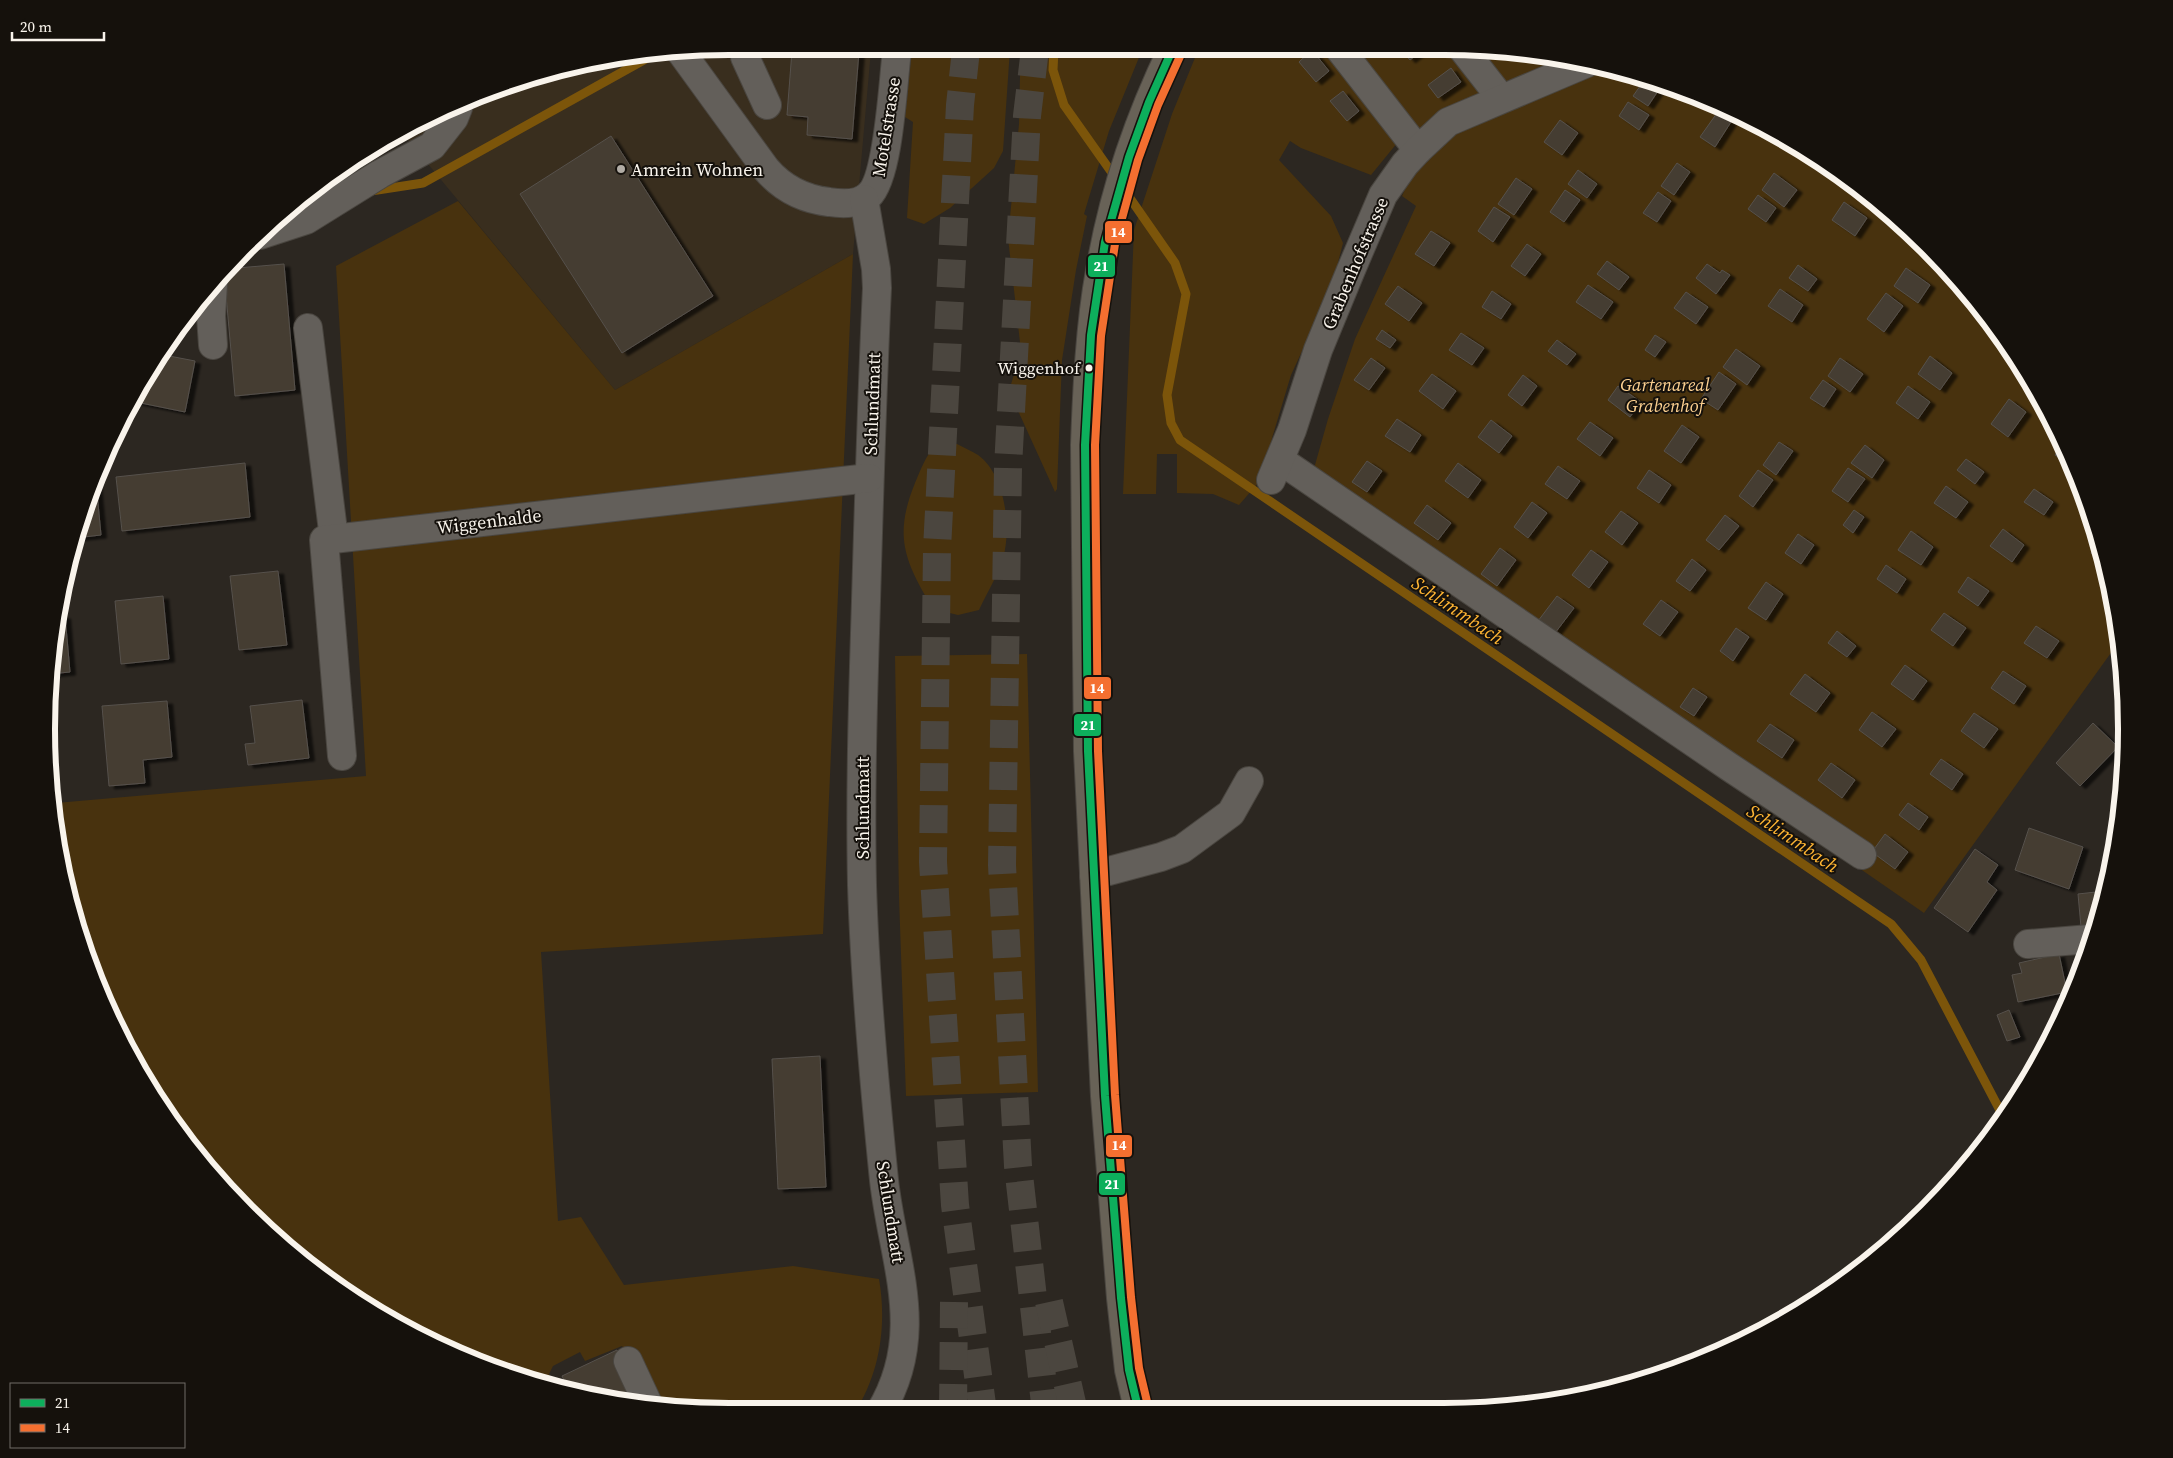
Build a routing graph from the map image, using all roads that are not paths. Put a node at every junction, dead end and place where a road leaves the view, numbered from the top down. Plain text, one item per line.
1 (746, 55) edge
2 (896, 55) edge
3 (1170, 55) edge
4 (1344, 55) edge
5 (684, 56) edge
6 (1468, 56) edge
7 (1575, 68) edge
8 (1500, 98) junction
9 (767, 105) dead end
10 (456, 113) edge
11 (1418, 150) junction
12 (864, 199) junction
13 (277, 230) edge
14 (212, 297) edge
15 (308, 328) dead end
16 (213, 345) dead end
17 (869, 478) junction
18 (334, 539) junction
19 (342, 756) dead end
20 (1250, 781) dead end
21 (1862, 855) dead end
22 (1094, 875) junction
23 (2084, 940) edge
24 (2028, 944) dead end
25 (628, 1361) dead end
26 (893, 1385) junction
27 (645, 1397) edge
28 (884, 1403) edge
29 (896, 1403) edge
30 (1137, 1403) edge

1 - 9 street
2 - 12 street, Motelstrasse
3 - 22 main road
4 - 11 street
5 - 12 street
6 - 8 street
7 - 8 street, Grabenhofstrasse
8 - 11 street, Grabenhofstrasse
10 - 13 street
11 - 21 street, Grabenhofstrasse
12 - 17 street, Schlundmatt
14 - 16 street
15 - 18 street
17 - 18 street, Wiggenhalde
17 - 26 street, Schlundmatt
18 - 19 street
20 - 22 street
22 - 30 main road
23 - 24 street
25 - 27 street
26 - 28 street, Schlundmatt
26 - 29 street

